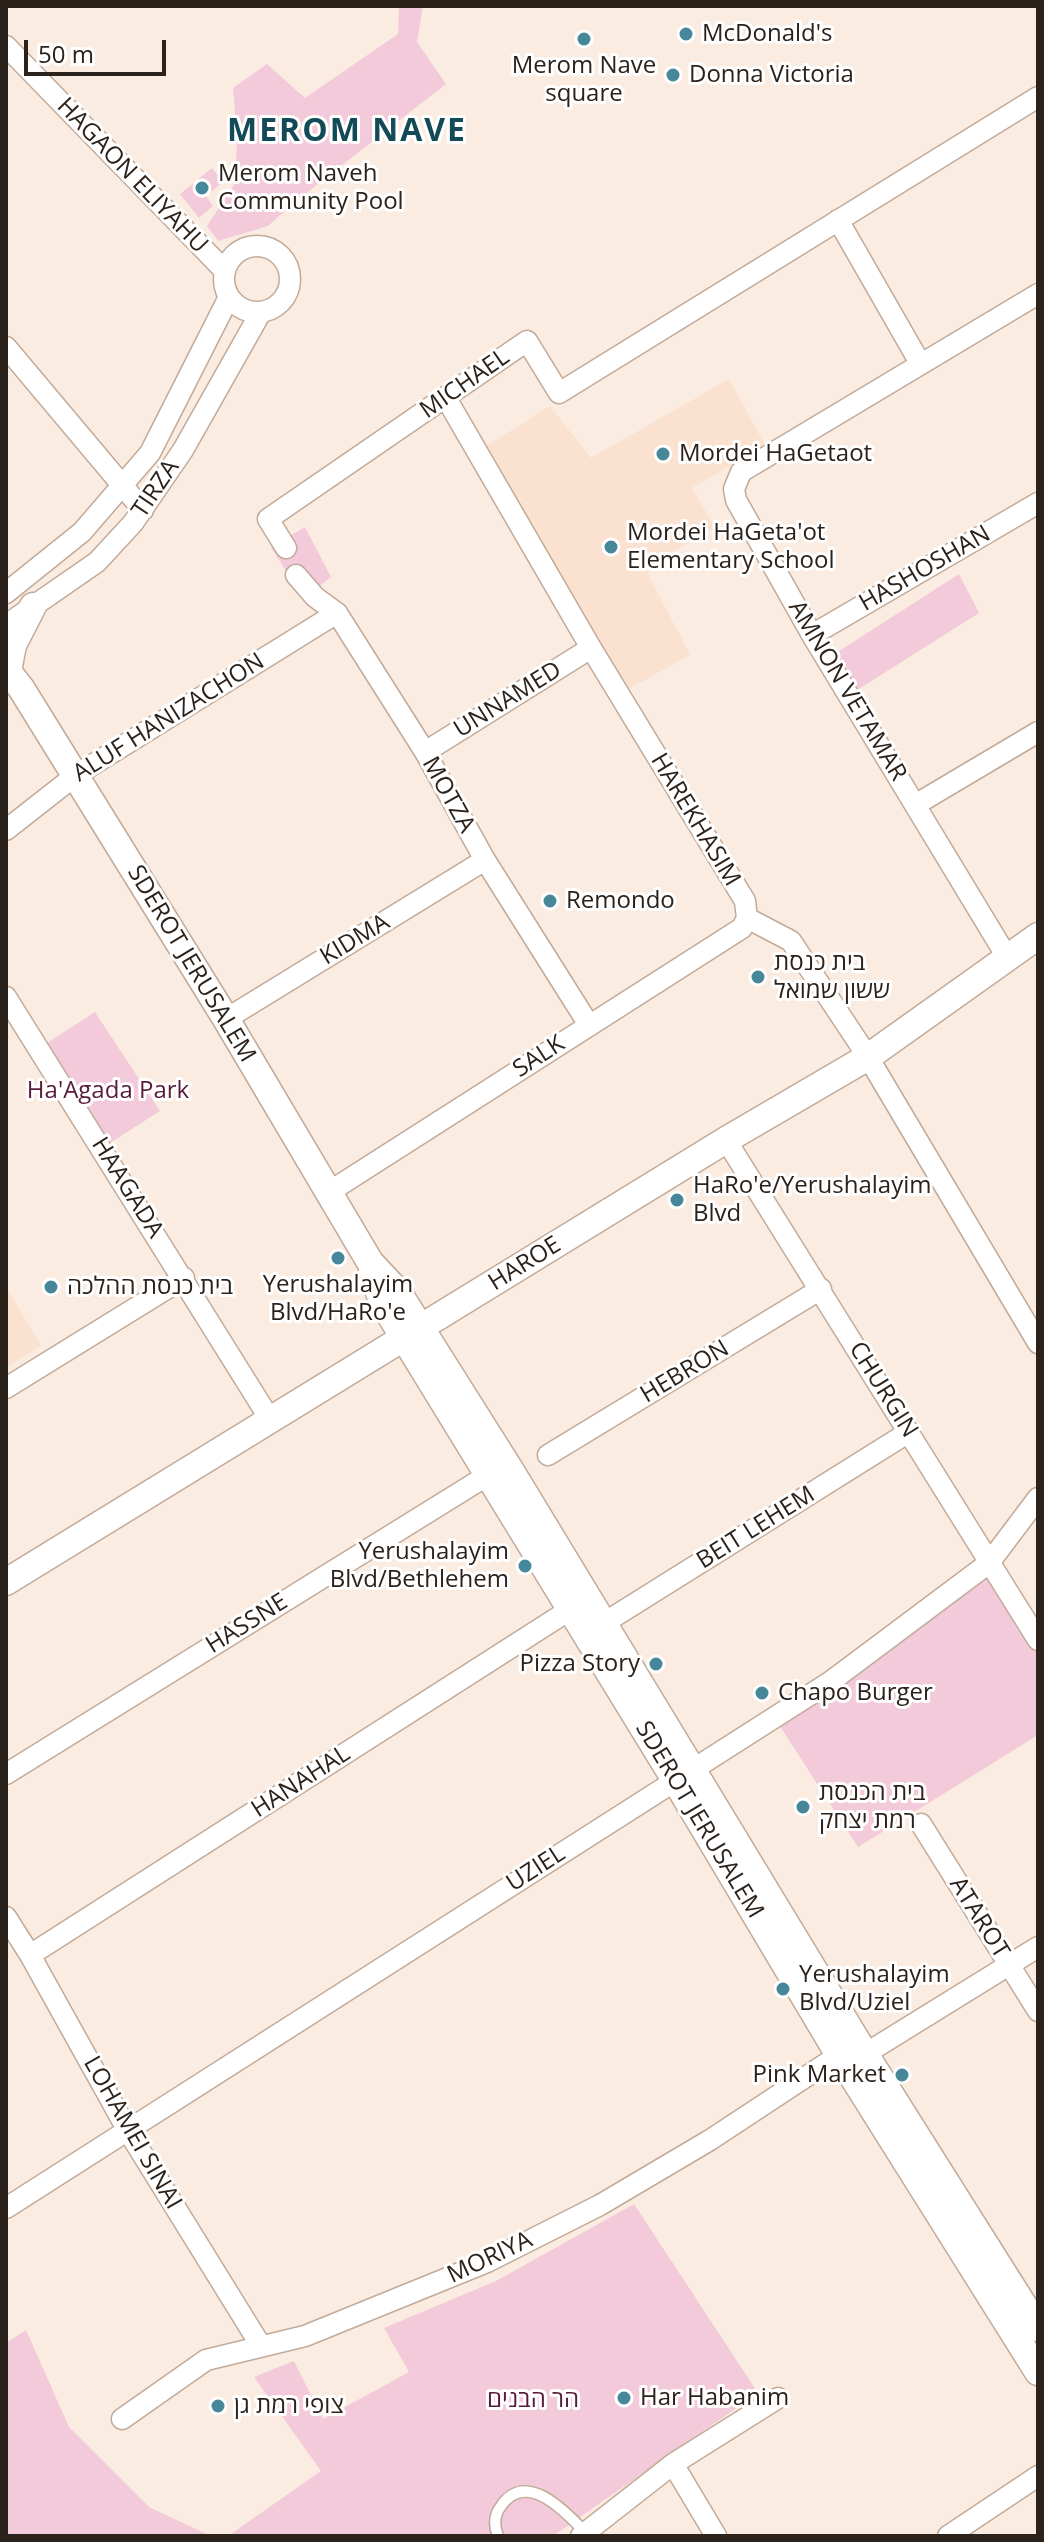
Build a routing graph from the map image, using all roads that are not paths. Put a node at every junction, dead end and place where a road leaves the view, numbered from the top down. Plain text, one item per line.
1 (6, 46) edge
2 (1038, 97) edge
3 (838, 220) junction
4 (225, 271) junction
5 (1038, 294) edge
6 (229, 297) junction
7 (261, 312) junction
8 (6, 347) edge
9 (920, 363) junction
10 (446, 398) junction
11 (122, 486) junction
12 (1038, 503) edge
13 (143, 510) junction
14 (286, 548) dead end
15 (296, 575) dead end
16 (6, 593) edge
17 (33, 606) junction
18 (337, 613) junction
19 (6, 625) edge
20 (812, 635) junction
21 (591, 648) junction
22 (7, 670) edge
23 (1038, 732) edge
24 (425, 752) junction
25 (76, 775) junction
26 (915, 805) junction
27 (6, 830) edge
28 (485, 860) junction
29 (747, 918) junction
30 (1038, 936) edge
31 (1007, 957) junction
32 (6, 997) edge
33 (226, 1019) junction
34 (13, 1025) edge
35 (589, 1025) junction
36 (868, 1057) junction
37 (726, 1140) junction
38 (329, 1192) junction
39 (184, 1278) junction
40 (821, 1289) junction
41 (413, 1333) junction
42 (1038, 1343) edge
43 (6, 1388) edge
44 (271, 1421) junction
45 (909, 1432) junction
46 (548, 1455) dead end
47 (488, 1475) junction
48 (1038, 1498) edge
49 (989, 1563) junction
50 (6, 1582) edge
51 (571, 1609) junction
52 (604, 1623) junction
53 (1038, 1640) edge
54 (6, 1774) edge
55 (683, 1774) junction
56 (921, 1824) dead end
57 (6, 1917) edge
58 (1038, 1947) edge
59 (30, 1955) junction
60 (1009, 1966) junction
61 (1038, 2011) edge
62 (852, 2054) junction
63 (128, 2131) junction
64 (6, 2208) edge
65 (1038, 2328) edge
66 (261, 2346) junction
67 (1038, 2372) edge
68 (778, 2398) dead end
69 (122, 2419) dead end
70 (673, 2464) junction
71 (1038, 2476) edge
72 (583, 2534) edge
73 (498, 2536) edge
74 (716, 2536) edge
75 (948, 2536) edge

1 - 4 street, HAGAON ELIYAHU
2 - 3 street, MICHAEL
3 - 9 street
3 - 10 street, MICHAEL
4 - 6 street
4 - 7 street
5 - 9 street, AMNON VETAMAR
6 - 7 street
6 - 11 street, TIRZA
7 - 13 street, TIRZA
8 - 11 street
9 - 20 street, AMNON VETAMAR
10 - 14 street, MICHAEL
10 - 21 street, HAREKHASIM
11 - 13 street
11 - 16 street, TIRZA
12 - 20 street, HASHOSHAN
13 - 17 street, TIRZA
15 - 18 street, MOTZA
17 - 19 street, TIRZA
17 - 22 street
18 - 24 street, MOTZA
18 - 25 street, ALUF HANIZACHON
20 - 26 street, AMNON VETAMAR
21 - 24 street, UNNAMED
21 - 29 street, HAREKHASIM
22 - 25 street, SDEROT JERUSALEM
23 - 26 street
24 - 28 street, MOTZA
25 - 27 street, ALUF HANIZACHON
25 - 33 street, SDEROT JERUSALEM
26 - 31 street, AMNON VETAMAR
28 - 33 street, KIDMA
28 - 35 street, MOTZA
29 - 35 street, SALK
29 - 36 street
30 - 31 street, HAROE
31 - 36 street, HAROE
32 - 34 street, HAAGADA
33 - 38 street, SDEROT JERUSALEM
34 - 39 street, HAAGADA
35 - 38 street, SALK
36 - 37 street, HAROE
36 - 42 street
37 - 40 street, CHURGIN
37 - 41 street, HAROE
38 - 41 street, SDEROT JERUSALEM
39 - 43 street
39 - 44 street, HAAGADA
40 - 45 street, CHURGIN
40 - 46 street, HEBRON
41 - 44 street, HAROE
41 - 47 street, SDEROT JERUSALEM
41 - 52 street, SDEROT JERUSALEM
44 - 50 street, HAROE
45 - 49 street, CHURGIN
45 - 52 street, BEIT LEHEM
47 - 51 street, SDEROT JERUSALEM
47 - 54 street, HASSNE
48 - 49 street, UZIEL
49 - 53 street, CHURGIN
49 - 55 street, UZIEL
51 - 55 street, SDEROT JERUSALEM
51 - 59 street, HANAHAL
52 - 55 street, SDEROT JERUSALEM
55 - 62 street, SDEROT JERUSALEM
55 - 63 street, UZIEL
56 - 60 street, ATAROT
57 - 59 street, LOHAMEI SINAI
58 - 60 street, MORIYA
59 - 63 street, LOHAMEI SINAI
60 - 61 street, ATAROT
60 - 62 street, MORIYA
62 - 65 street, SDEROT JERUSALEM
62 - 66 street, MORIYA
62 - 67 street, SDEROT JERUSALEM
63 - 64 street, UZIEL
63 - 66 street, LOHAMEI SINAI
66 - 69 street, MORIYA
68 - 70 street
70 - 72 street
70 - 74 street
71 - 75 street
72 - 73 lane

